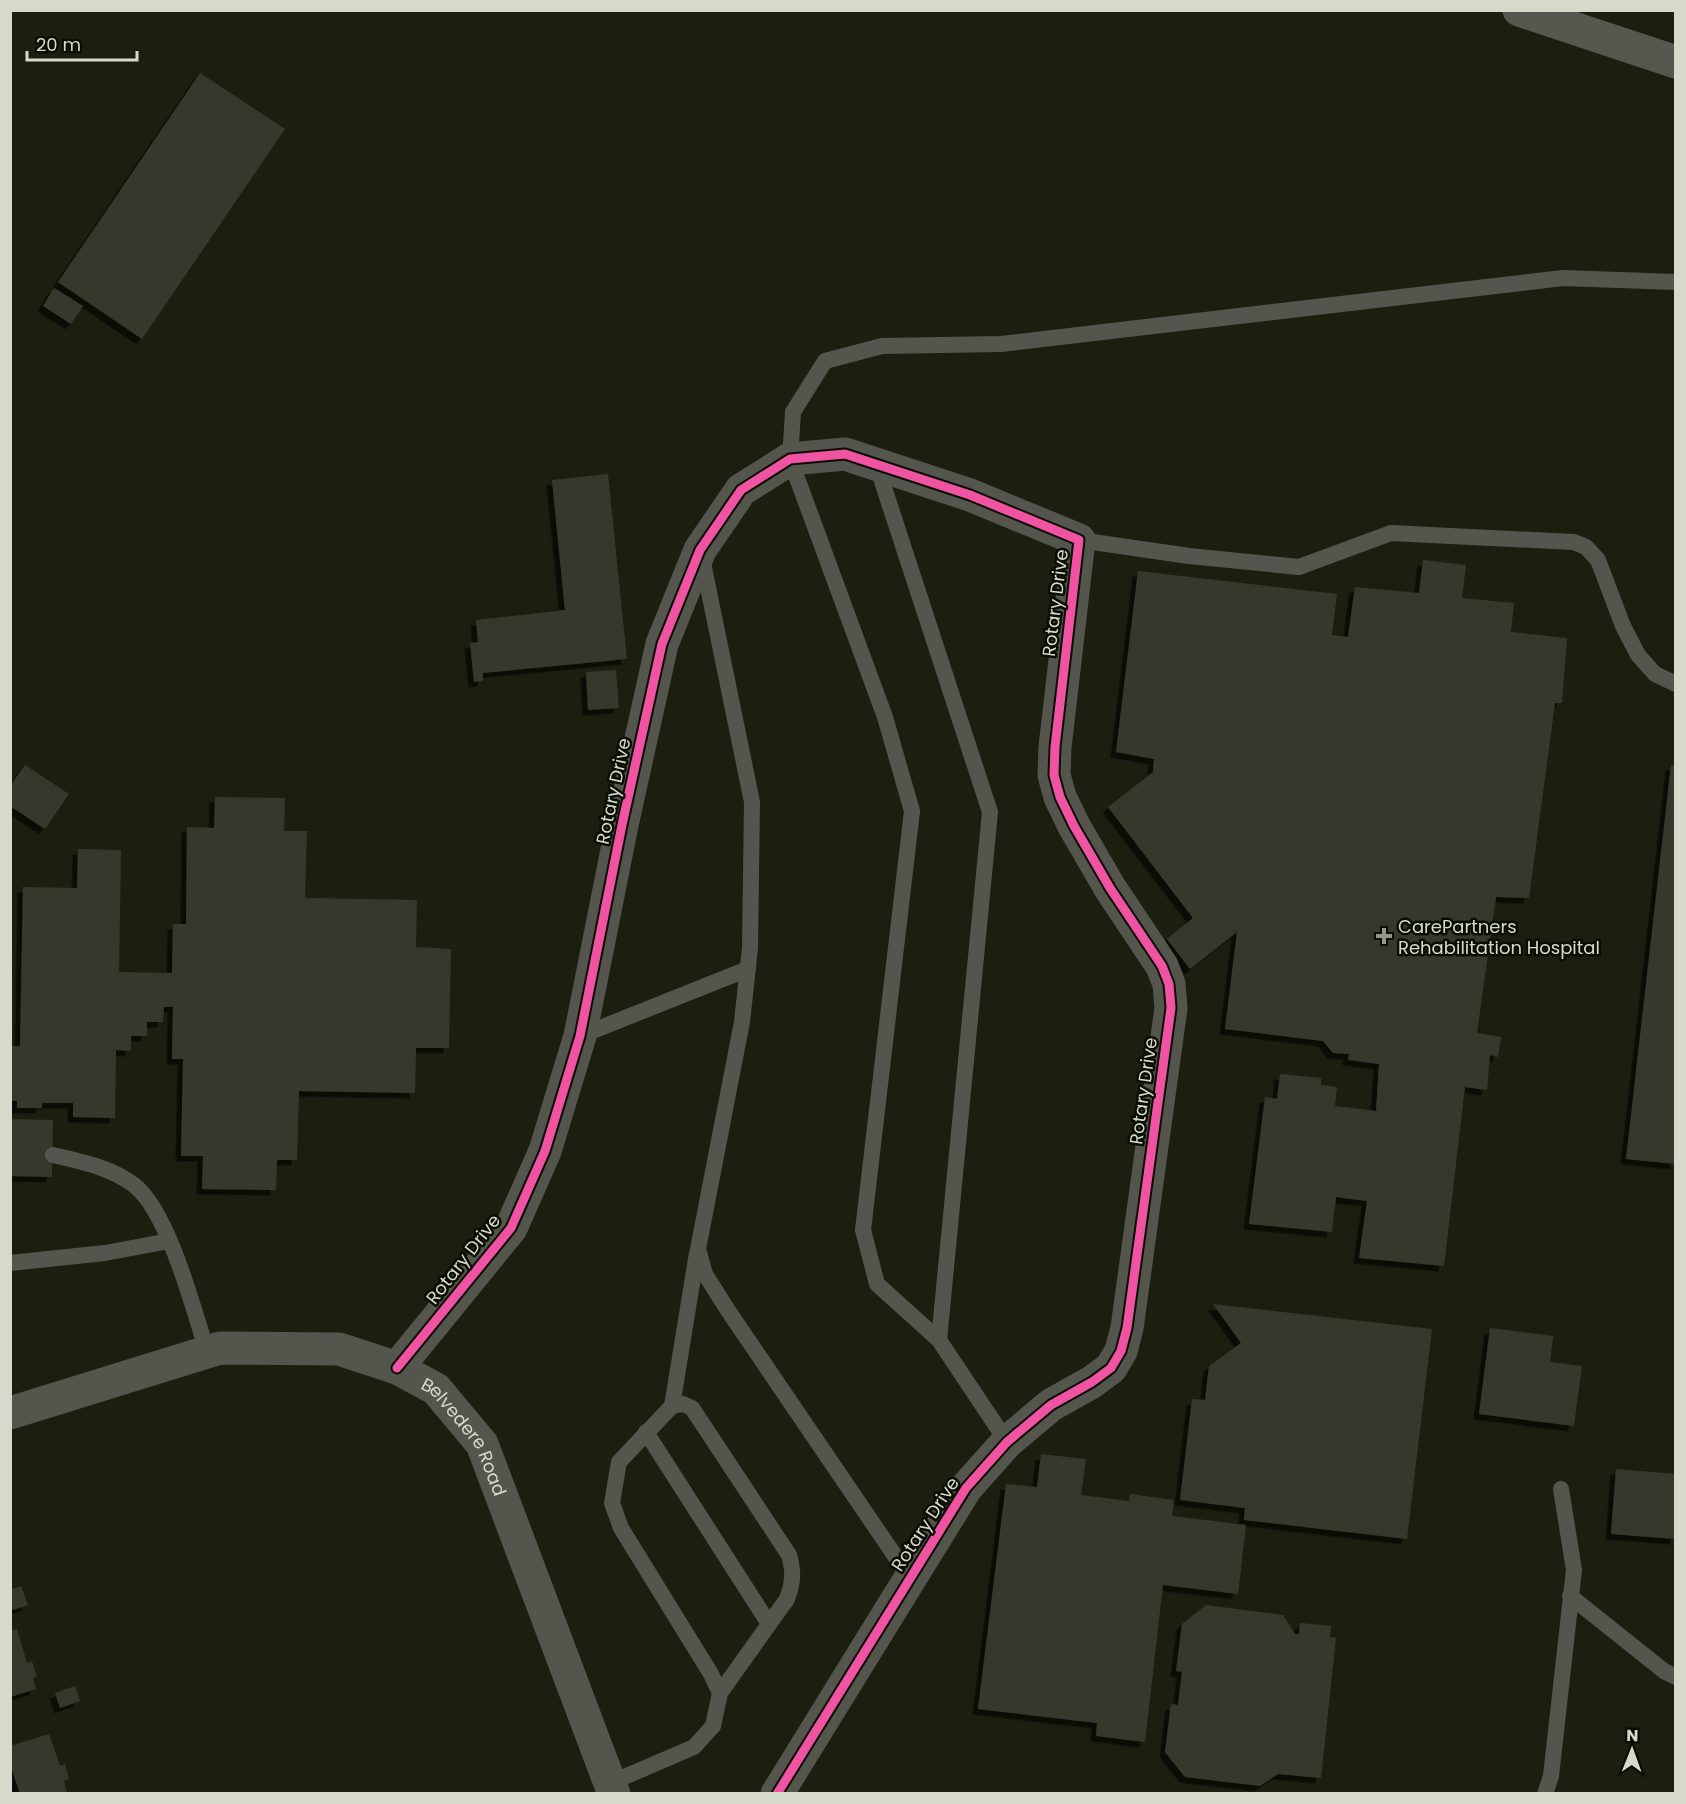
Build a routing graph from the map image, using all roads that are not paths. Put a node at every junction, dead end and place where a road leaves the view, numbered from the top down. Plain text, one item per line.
1 (1519, 10) edge
2 (1676, 62) edge
3 (1676, 282) edge
4 (790, 459) junction
5 (876, 464) junction
6 (1079, 540) junction
7 (700, 550) junction
8 (1676, 684) edge
9 (748, 969) junction
10 (580, 1036) junction
11 (53, 1155) dead end
12 (169, 1241) junction
13 (698, 1249) junction
14 (10, 1263) edge
15 (939, 1340) junction
16 (207, 1352) junction
17 (397, 1368) junction
18 (672, 1406) junction
19 (10, 1413) edge
20 (646, 1432) junction
21 (1007, 1442) junction
22 (1561, 1489) dead end
23 (910, 1578) junction
24 (1570, 1596) junction
25 (769, 1624) junction
26 (1676, 1677) edge
27 (720, 1693) junction
28 (612, 1788) edge
29 (777, 1794) edge
30 (1545, 1794) edge

1 - 2 main road
3 - 4 lane
4 - 5 street, Rotary Drive
4 - 7 street, Rotary Drive
4 - 15 lane
5 - 6 street, Rotary Drive
5 - 15 lane
6 - 8 lane
6 - 21 street, Rotary Drive
7 - 9 lane
7 - 10 street, Rotary Drive
9 - 10 lane
9 - 13 lane
10 - 17 street, Rotary Drive
11 - 12 lane
12 - 14 lane
12 - 16 lane
13 - 18 lane
13 - 23 lane
15 - 21 lane
16 - 17 street, Belvedere Road
16 - 19 street, Belvedere Road
17 - 28 street, Belvedere Road
18 - 20 lane
18 - 25 lane
20 - 25 lane
20 - 27 lane
21 - 23 street, Rotary Drive
22 - 24 lane
23 - 29 street, Rotary Drive
24 - 26 lane
24 - 30 lane
25 - 27 lane
27 - 28 lane

